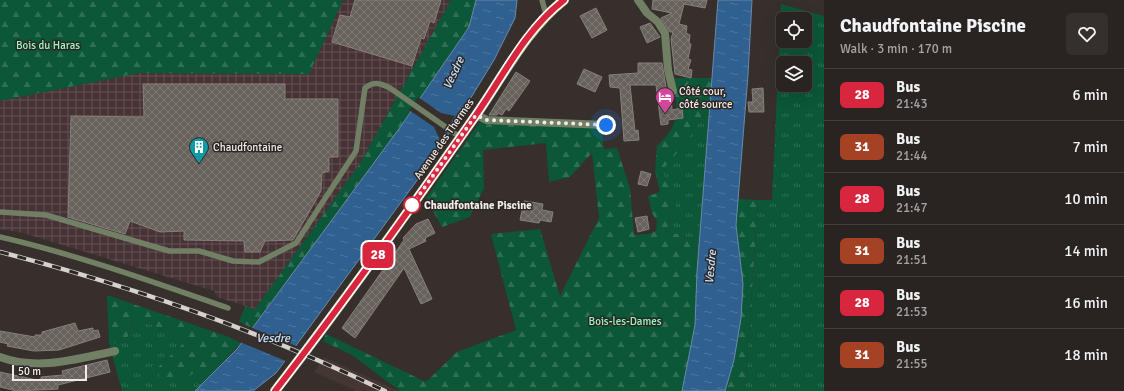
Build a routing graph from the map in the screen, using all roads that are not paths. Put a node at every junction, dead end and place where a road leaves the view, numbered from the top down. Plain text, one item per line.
1 (542, 0) edge
2 (564, 0) edge
3 (638, 0) edge
4 (546, 14) junction
5 (673, 91) dead end
6 (476, 115) junction
7 (606, 125) dead end
8 (460, 137) junction
9 (0, 212) edge
10 (0, 237) edge
11 (228, 308) dead end
12 (115, 351) dead end
13 (0, 357) edge
14 (275, 391) edge

1 - 4 lane
2 - 4 main road, Avenue des Thermes
3 - 5 street
4 - 6 main road, Avenue des Thermes
6 - 7 street
6 - 8 main road, Avenue des Thermes
8 - 9 lane
8 - 14 main road, Avenue des Thermes
10 - 11 lane
12 - 13 street

